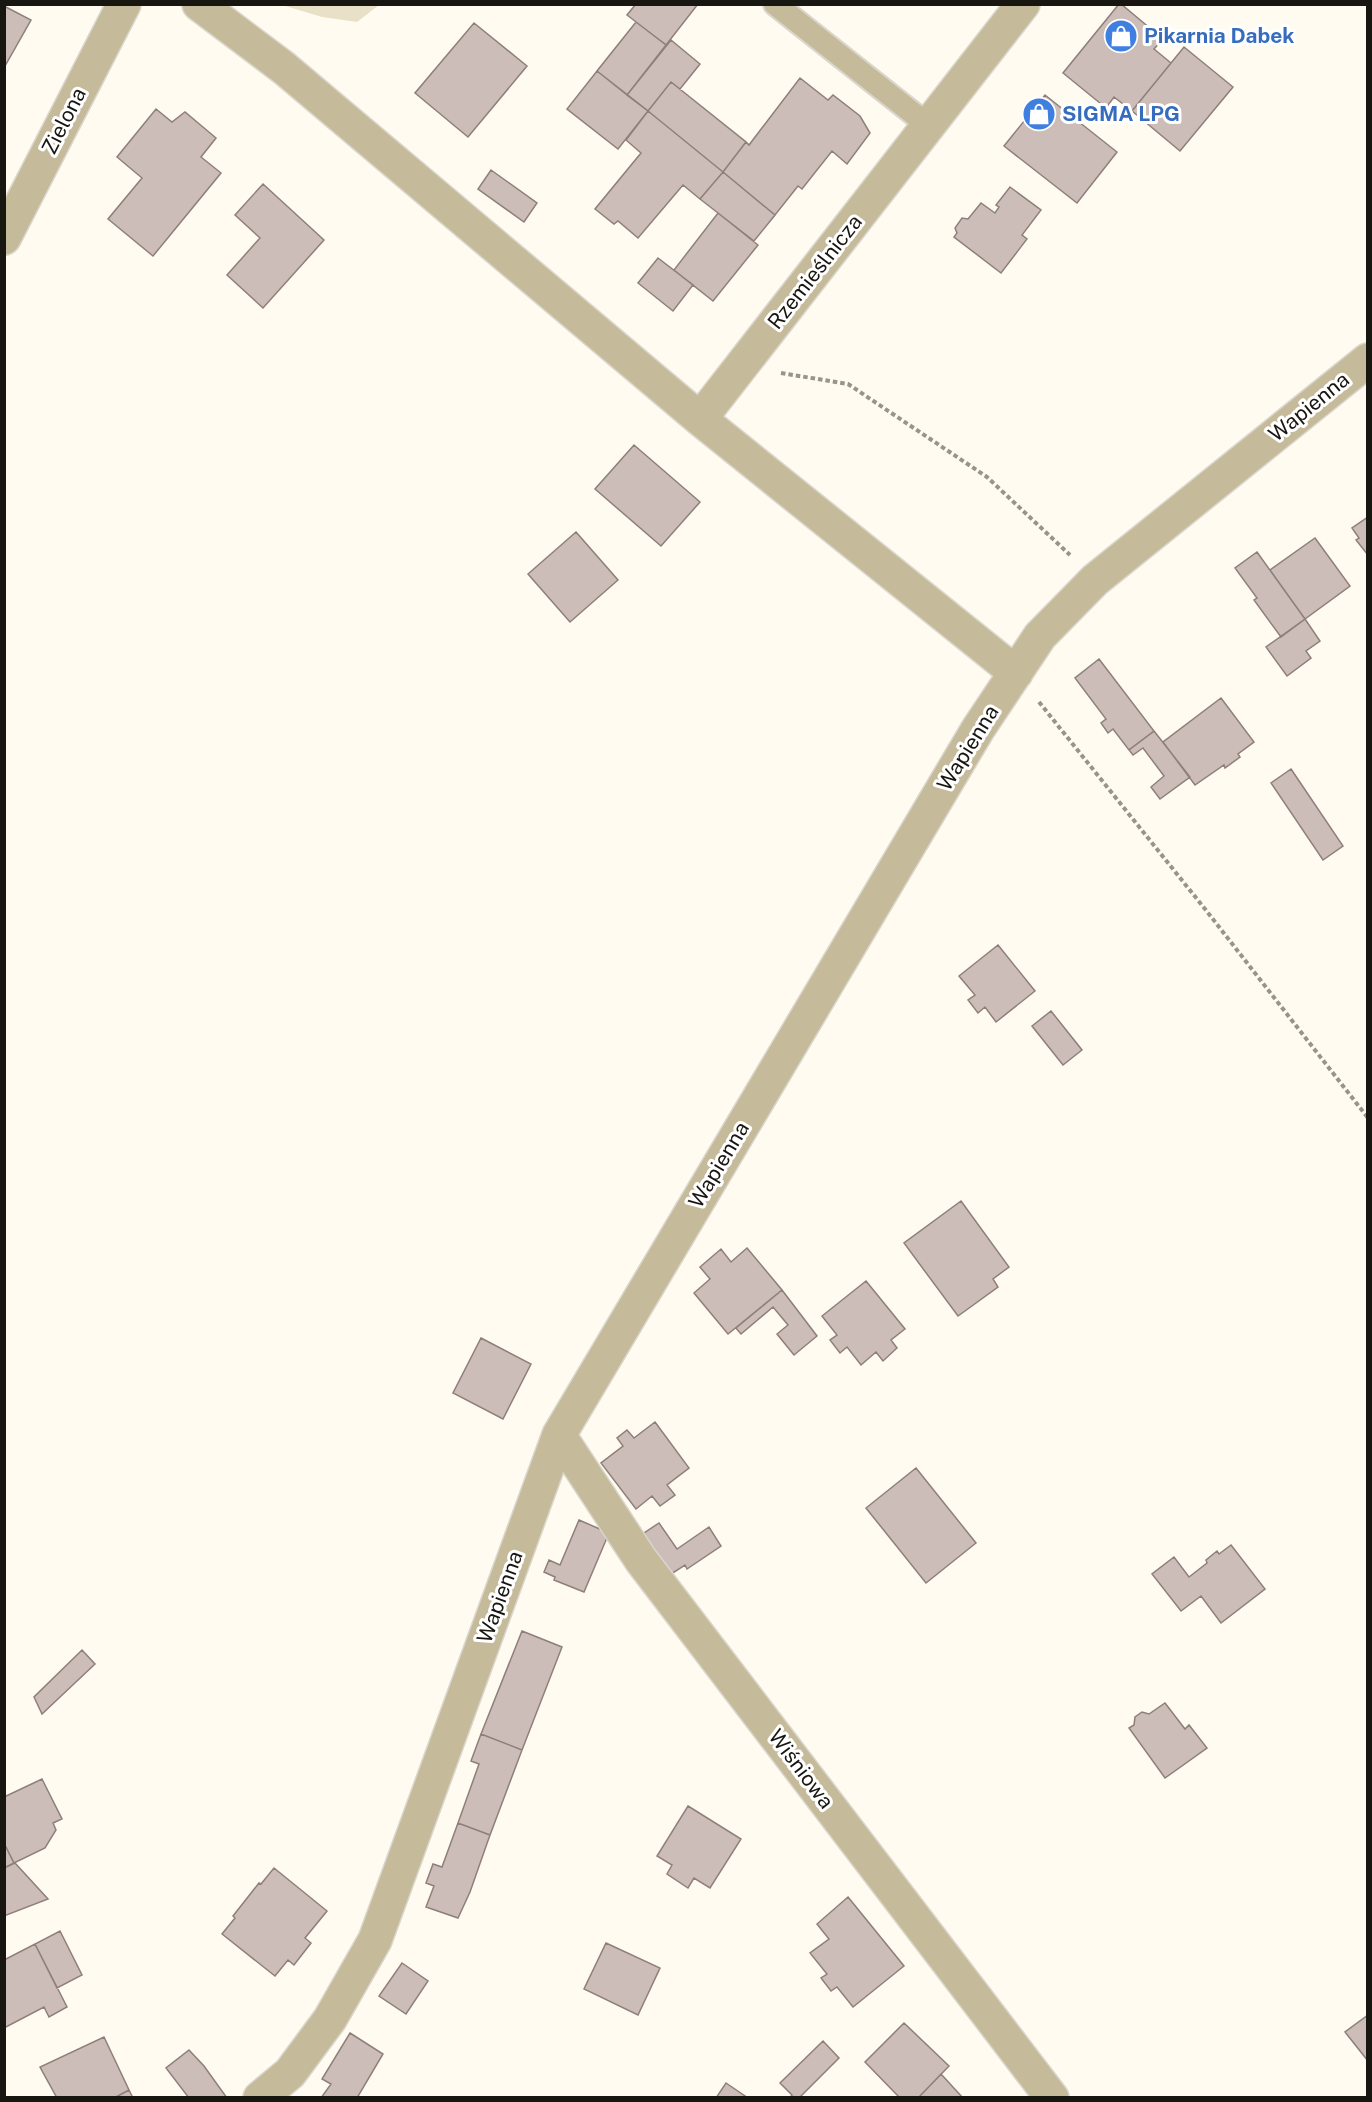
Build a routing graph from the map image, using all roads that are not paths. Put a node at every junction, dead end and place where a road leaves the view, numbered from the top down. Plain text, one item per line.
1 (124, 4) edge
2 (199, 4) edge
3 (775, 4) edge
4 (1023, 4) edge
5 (929, 126) junction
6 (4, 238) edge
7 (1368, 360) edge
8 (700, 419) junction
9 (1016, 673) junction
10 (559, 1435) junction
11 (260, 2097) edge
12 (1052, 2097) edge

1 - 6 street, Zielona
2 - 8 street
3 - 5 lane
4 - 5 street, Rzemieślnicza
5 - 8 street, Rzemieślnicza
7 - 9 street, Wapienna
8 - 9 street
9 - 10 street, Wapienna
10 - 11 street, Wapienna
10 - 12 street, Wiśniowa

